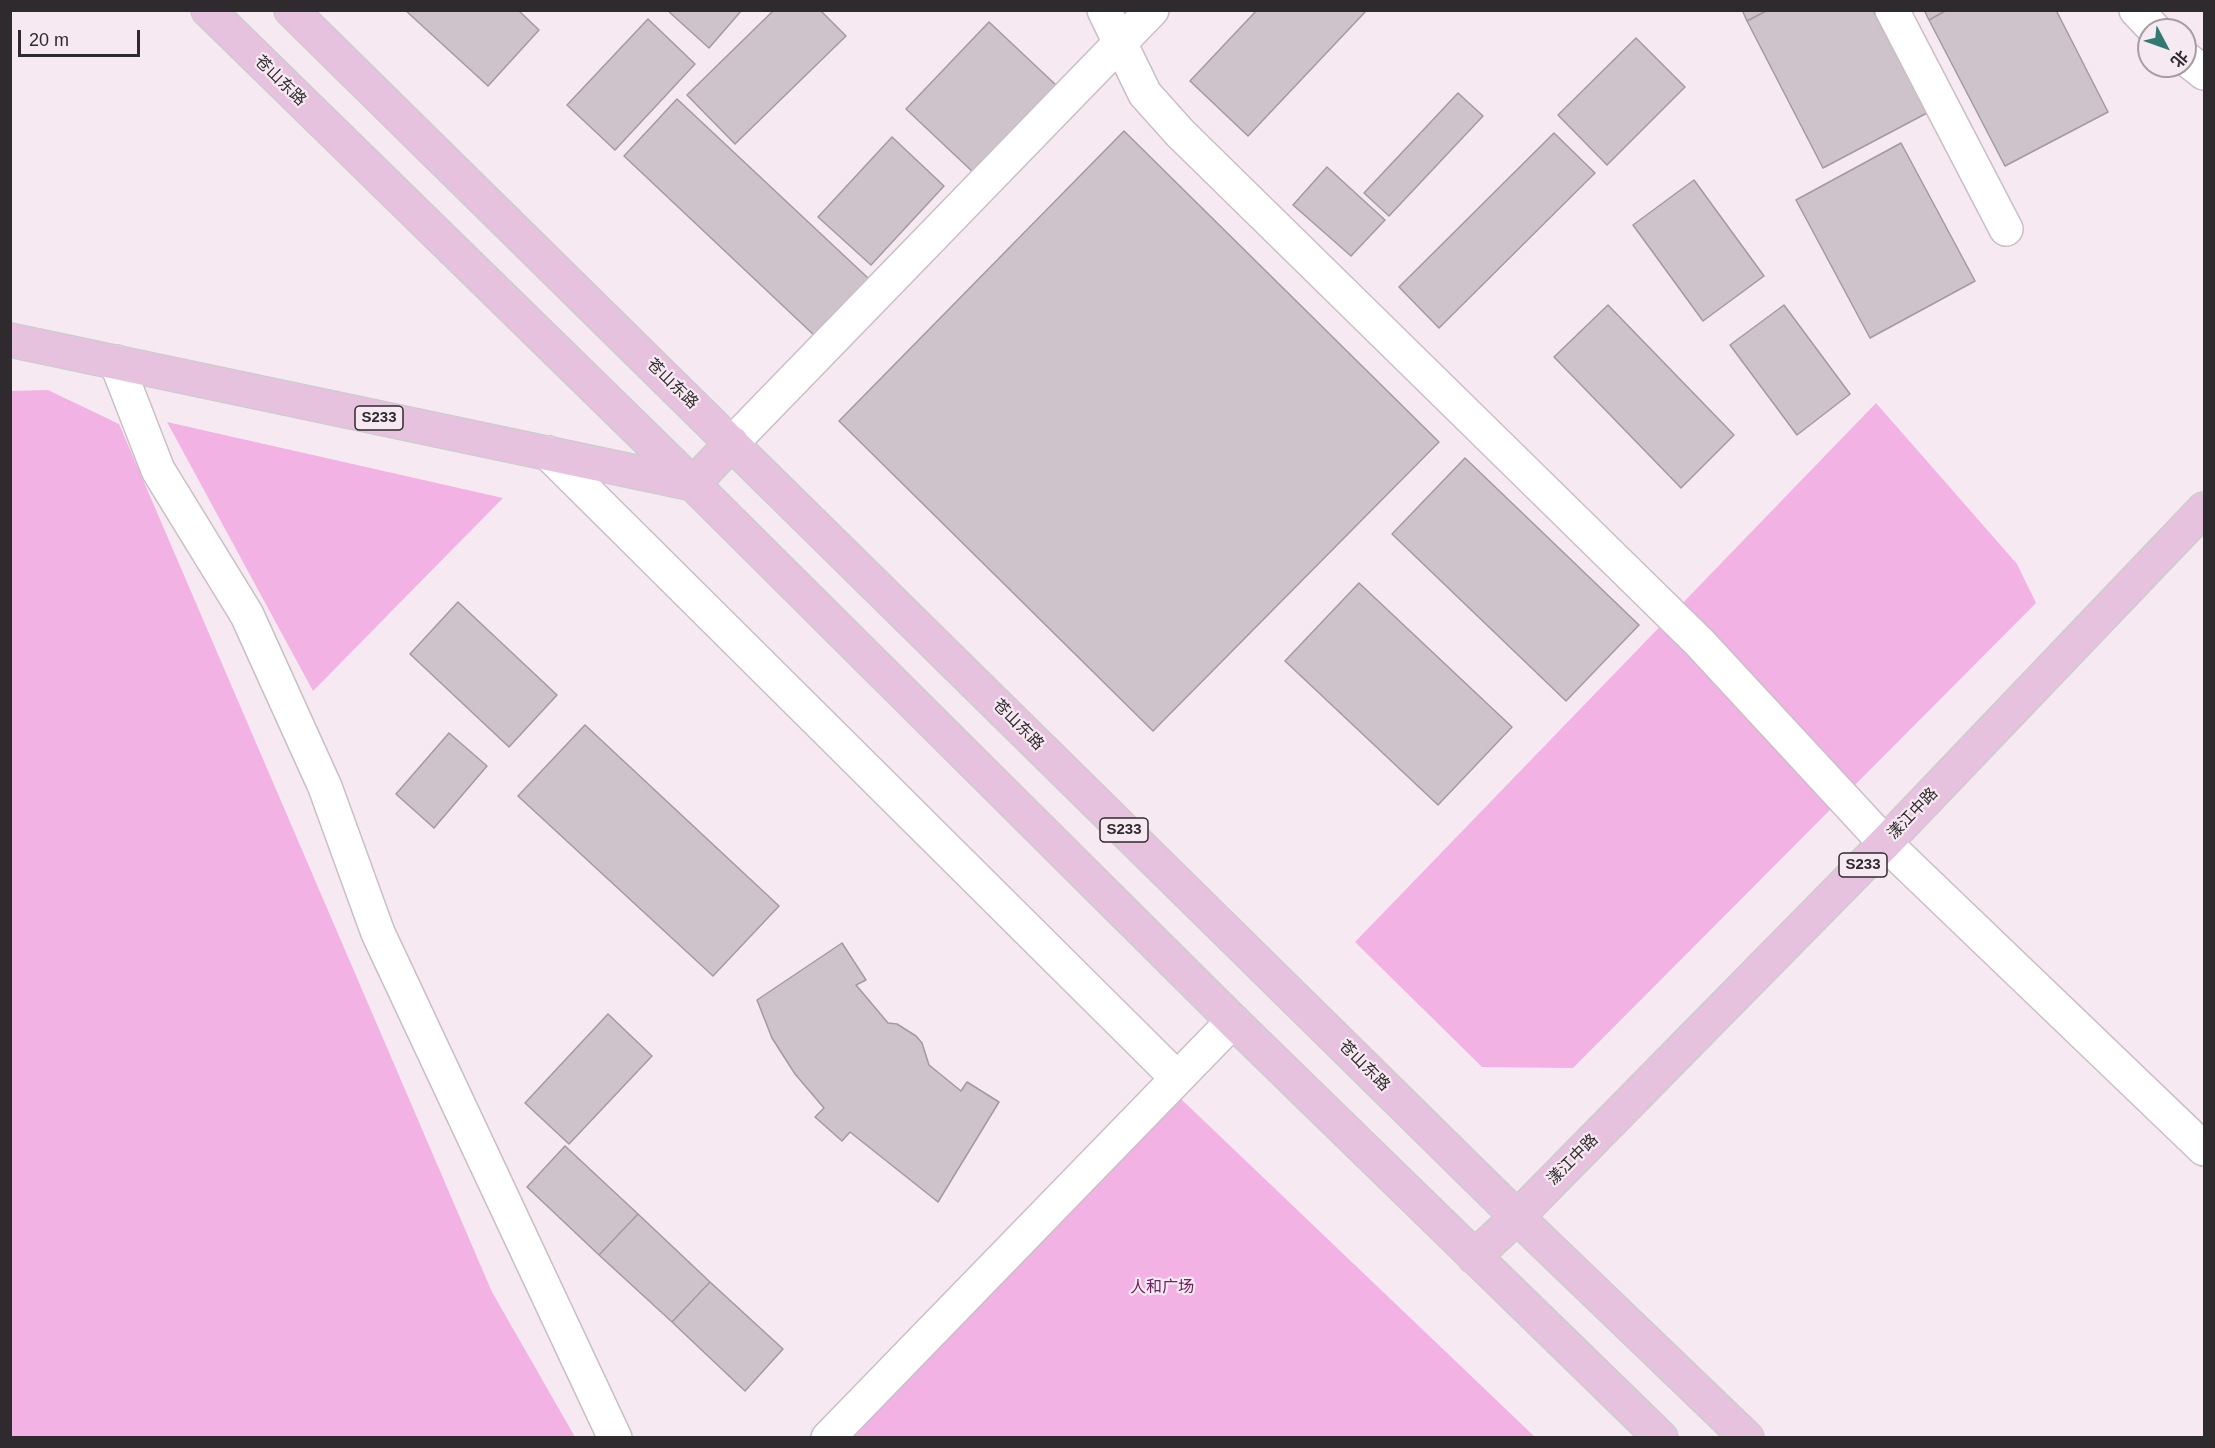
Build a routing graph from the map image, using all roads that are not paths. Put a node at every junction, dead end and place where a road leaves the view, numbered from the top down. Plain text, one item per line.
1 (208, 10) edge
2 (291, 10) edge
3 (1104, 10) edge
4 (1152, 10) edge
5 (1892, 10) edge
6 (1119, 44) junction
7 (2006, 229) dead end
8 (10, 340) edge
9 (116, 362) junction
10 (732, 443) junction
11 (548, 453) junction
12 (693, 484) junction
13 (2205, 509) edge
14 (1885, 843) junction
15 (1233, 1021) junction
16 (1177, 1078) junction
17 (2205, 1149) edge
18 (1517, 1217) junction
19 (1474, 1257) junction
20 (615, 1437) edge
21 (828, 1437) edge
22 (1661, 1437) edge
23 (1747, 1437) edge

1 - 12 main road, 苍山东路
2 - 10 main road, 苍山东路
3 - 6 street
4 - 6 street
5 - 7 street
6 - 10 street
6 - 14 street
8 - 9 main road, S233
9 - 11 main road, S233
9 - 20 street
10 - 12 main road
10 - 18 main road, 苍山东路 / S233
11 - 12 main road, S233
11 - 16 street
12 - 15 main road, 苍山东路
13 - 14 main road, 漾江中路 / S233
14 - 17 street
14 - 18 main road, 漾江中路 / S233
15 - 16 street
15 - 19 main road, 苍山东路
16 - 21 street
18 - 19 main road, 漾江中路
18 - 23 main road, 苍山东路
19 - 22 main road, 苍山东路

